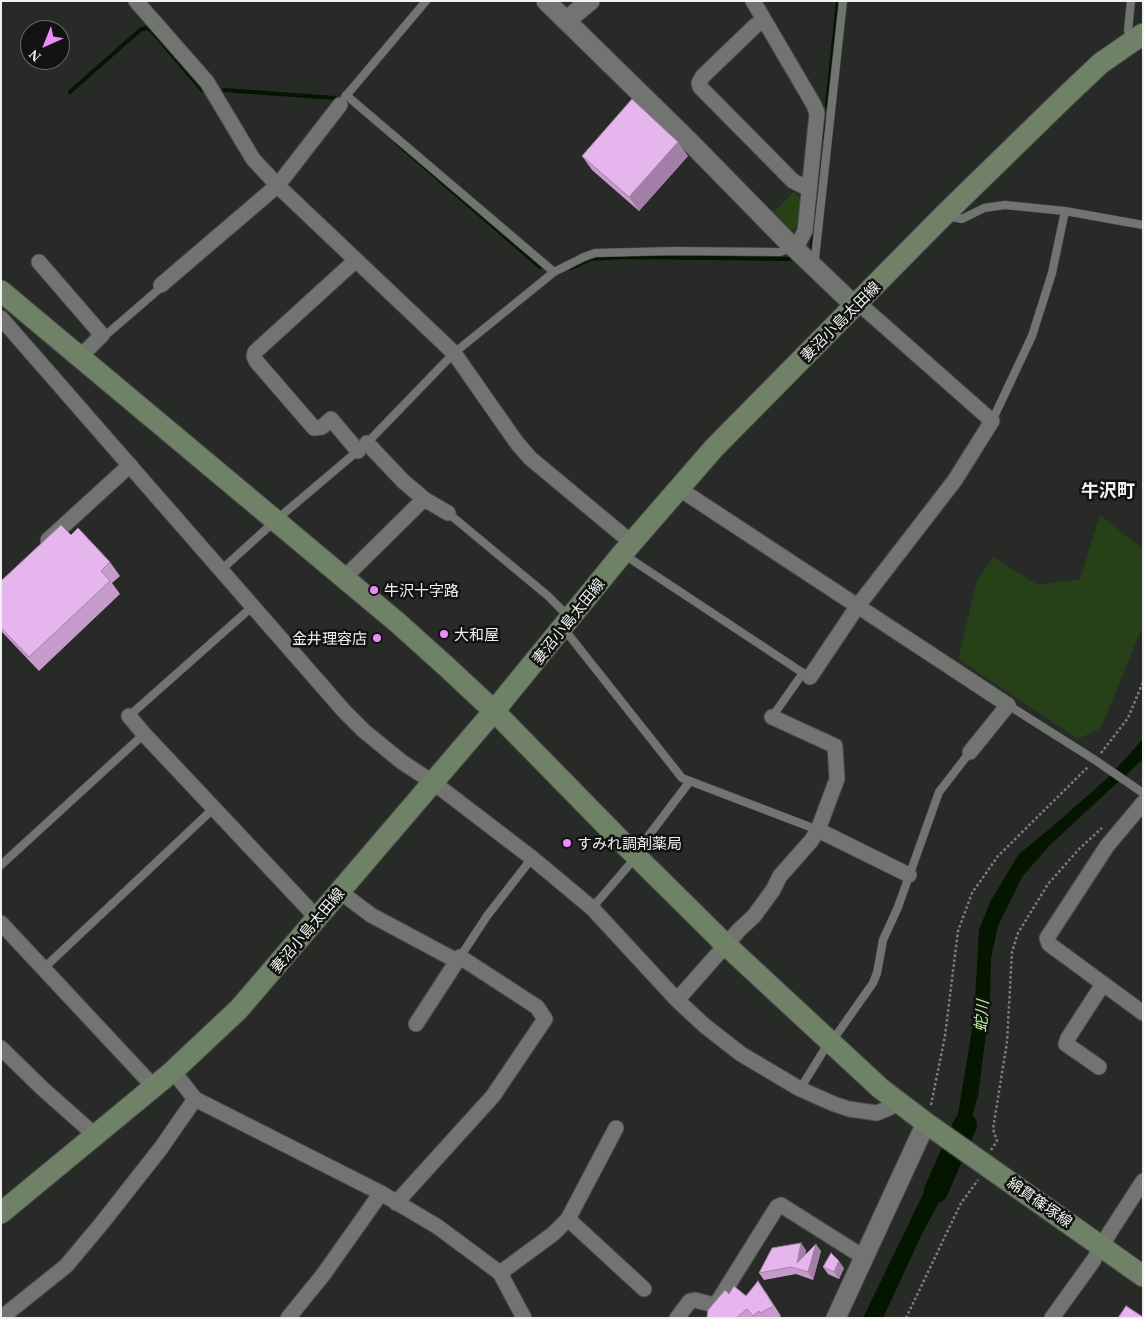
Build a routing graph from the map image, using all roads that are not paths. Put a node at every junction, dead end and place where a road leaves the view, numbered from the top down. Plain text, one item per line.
1 (136, 1) edge
2 (426, 1) edge
3 (546, 1) edge
4 (590, 1) edge
5 (753, 1) edge
6 (843, 1) edge
7 (1131, 1) edge
8 (567, 20) junction
9 (764, 20) junction
10 (1138, 38) edge
11 (343, 100) junction
12 (278, 184) junction
13 (809, 189) junction
14 (1065, 212) junction
15 (944, 215) junction
16 (1143, 225) edge
17 (793, 247) junction
18 (356, 260) junction
19 (39, 262) dead end
20 (810, 264) junction
21 (554, 272) junction
22 (161, 285) joint
23 (1, 292) edge
24 (855, 306) junction
25 (1, 318) edge
26 (102, 335) junction
27 (454, 353) junction
28 (80, 357) junction
29 (992, 421) junction
30 (363, 447) junction
31 (130, 464) junction
32 (678, 488) junction
33 (424, 499) junction
34 (448, 513) joint
35 (275, 521) junction
36 (627, 548) junction
37 (37, 550) edge
38 (221, 570) junction
39 (344, 578) junction
40 (253, 606) junction
41 (857, 607) junction
42 (566, 623) junction
43 (806, 675) junction
44 (1008, 705) junction
45 (494, 712) junction
46 (129, 716) joint
47 (772, 717) joint
48 (144, 734) junction
49 (970, 752) joint
50 (690, 781) junction
51 (434, 782) junction
52 (1141, 795) edge
53 (214, 808) junction
54 (818, 830) junction
55 (635, 855) junction
56 (532, 858) junction
57 (1, 866) edge
58 (910, 874) junction
59 (339, 891) junction
60 (592, 908) junction
61 (317, 918) junction
62 (1, 923) edge
63 (726, 945) junction
64 (459, 959) junction
65 (44, 968) junction
66 (1103, 984) junction
67 (677, 1000) junction
68 (1143, 1013) edge
69 (416, 1024) dead end
70 (829, 1042) junction
71 (1, 1048) edge
72 (1099, 1067) dead end
73 (173, 1071) junction
74 (154, 1087) junction
75 (800, 1089) junction
76 (195, 1099) junction
77 (897, 1101) junction
78 (931, 1122) junction
79 (616, 1128) dead end
80 (96, 1136) junction
81 (1143, 1181) edge
82 (381, 1194) junction
83 (396, 1203) junction
84 (1, 1213) edge
85 (568, 1219) junction
86 (1101, 1246) junction
87 (865, 1258) junction
88 (500, 1273) junction
89 (1143, 1276) edge
90 (644, 1288) dead end
91 (1, 1318) edge
92 (288, 1318) edge
93 (524, 1318) edge
94 (677, 1318) edge
95 (836, 1318) edge
96 (1052, 1318) edge

1 - 12 street
2 - 11 lane
3 - 8 street
4 - 8 street
5 - 9 street
6 - 20 lane
7 - 10 lane
8 - 17 street
9 - 13 street
9 - 13 street
10 - 15 main road, 妻沼小島太田線
11 - 12 street
11 - 21 lane
12 - 18 street
12 - 22 street
13 - 17 street
14 - 15 lane
14 - 16 lane
14 - 29 lane
15 - 24 main road, 妻沼小島太田線
17 - 20 street
17 - 21 lane
18 - 27 street
18 - 30 street
19 - 26 street
20 - 24 street
21 - 27 lane
22 - 26 lane
23 - 28 main road, 綿貫篠塚線
24 - 29 street
24 - 32 main road, 妻沼小島太田線
25 - 31 street
26 - 28 street
27 - 30 lane
27 - 36 street
28 - 35 main road, 綿貫篠塚線
29 - 41 street
30 - 33 street
30 - 35 lane
31 - 37 street
31 - 38 street
32 - 36 main road, 妻沼小島太田線
32 - 41 street
33 - 34 street
33 - 39 street
34 - 42 lane
35 - 38 lane
35 - 39 main road, 綿貫篠塚線
36 - 42 main road, 妻沼小島太田線
36 - 43 lane
38 - 40 street
39 - 45 main road, 綿貫篠塚線
40 - 46 lane
40 - 51 street
41 - 43 street
41 - 44 street
42 - 45 main road, 妻沼小島太田線
42 - 50 lane
43 - 47 lane
44 - 49 street
44 - 52 lane
45 - 51 main road, 妻沼小島太田線
45 - 55 main road, 綿貫篠塚線
46 - 48 street
47 - 54 street
48 - 53 street
48 - 57 lane
49 - 58 lane
50 - 54 lane
50 - 55 lane
51 - 56 street
51 - 59 main road, 妻沼小島太田線
52 - 66 street
53 - 61 street
53 - 65 lane
54 - 58 street
54 - 63 street
55 - 60 lane
55 - 63 main road, 綿貫篠塚線
56 - 60 street
56 - 64 lane
58 - 70 lane
59 - 61 main road, 妻沼小島太田線
59 - 64 street
60 - 67 street
61 - 73 main road, 妻沼小島太田線
62 - 65 street
63 - 67 street
63 - 70 main road, 綿貫篠塚線
64 - 69 street
64 - 83 street
65 - 74 street
66 - 68 street
66 - 72 street
67 - 75 street
70 - 75 lane
70 - 77 main road, 綿貫篠塚線
71 - 80 street
73 - 74 main road, 妻沼小島太田線
73 - 76 street
74 - 80 main road, 妻沼小島太田線
75 - 77 street
76 - 82 street
76 - 91 street
77 - 78 main road, 綿貫篠塚線
78 - 86 main road, 綿貫篠塚線
78 - 87 street
79 - 85 street
80 - 84 main road, 妻沼小島太田線
81 - 86 street
82 - 83 street
82 - 92 street
83 - 88 street
85 - 88 street
85 - 90 street
86 - 89 main road, 綿貫篠塚線
86 - 96 street
87 - 94 street
87 - 95 street
88 - 93 street

